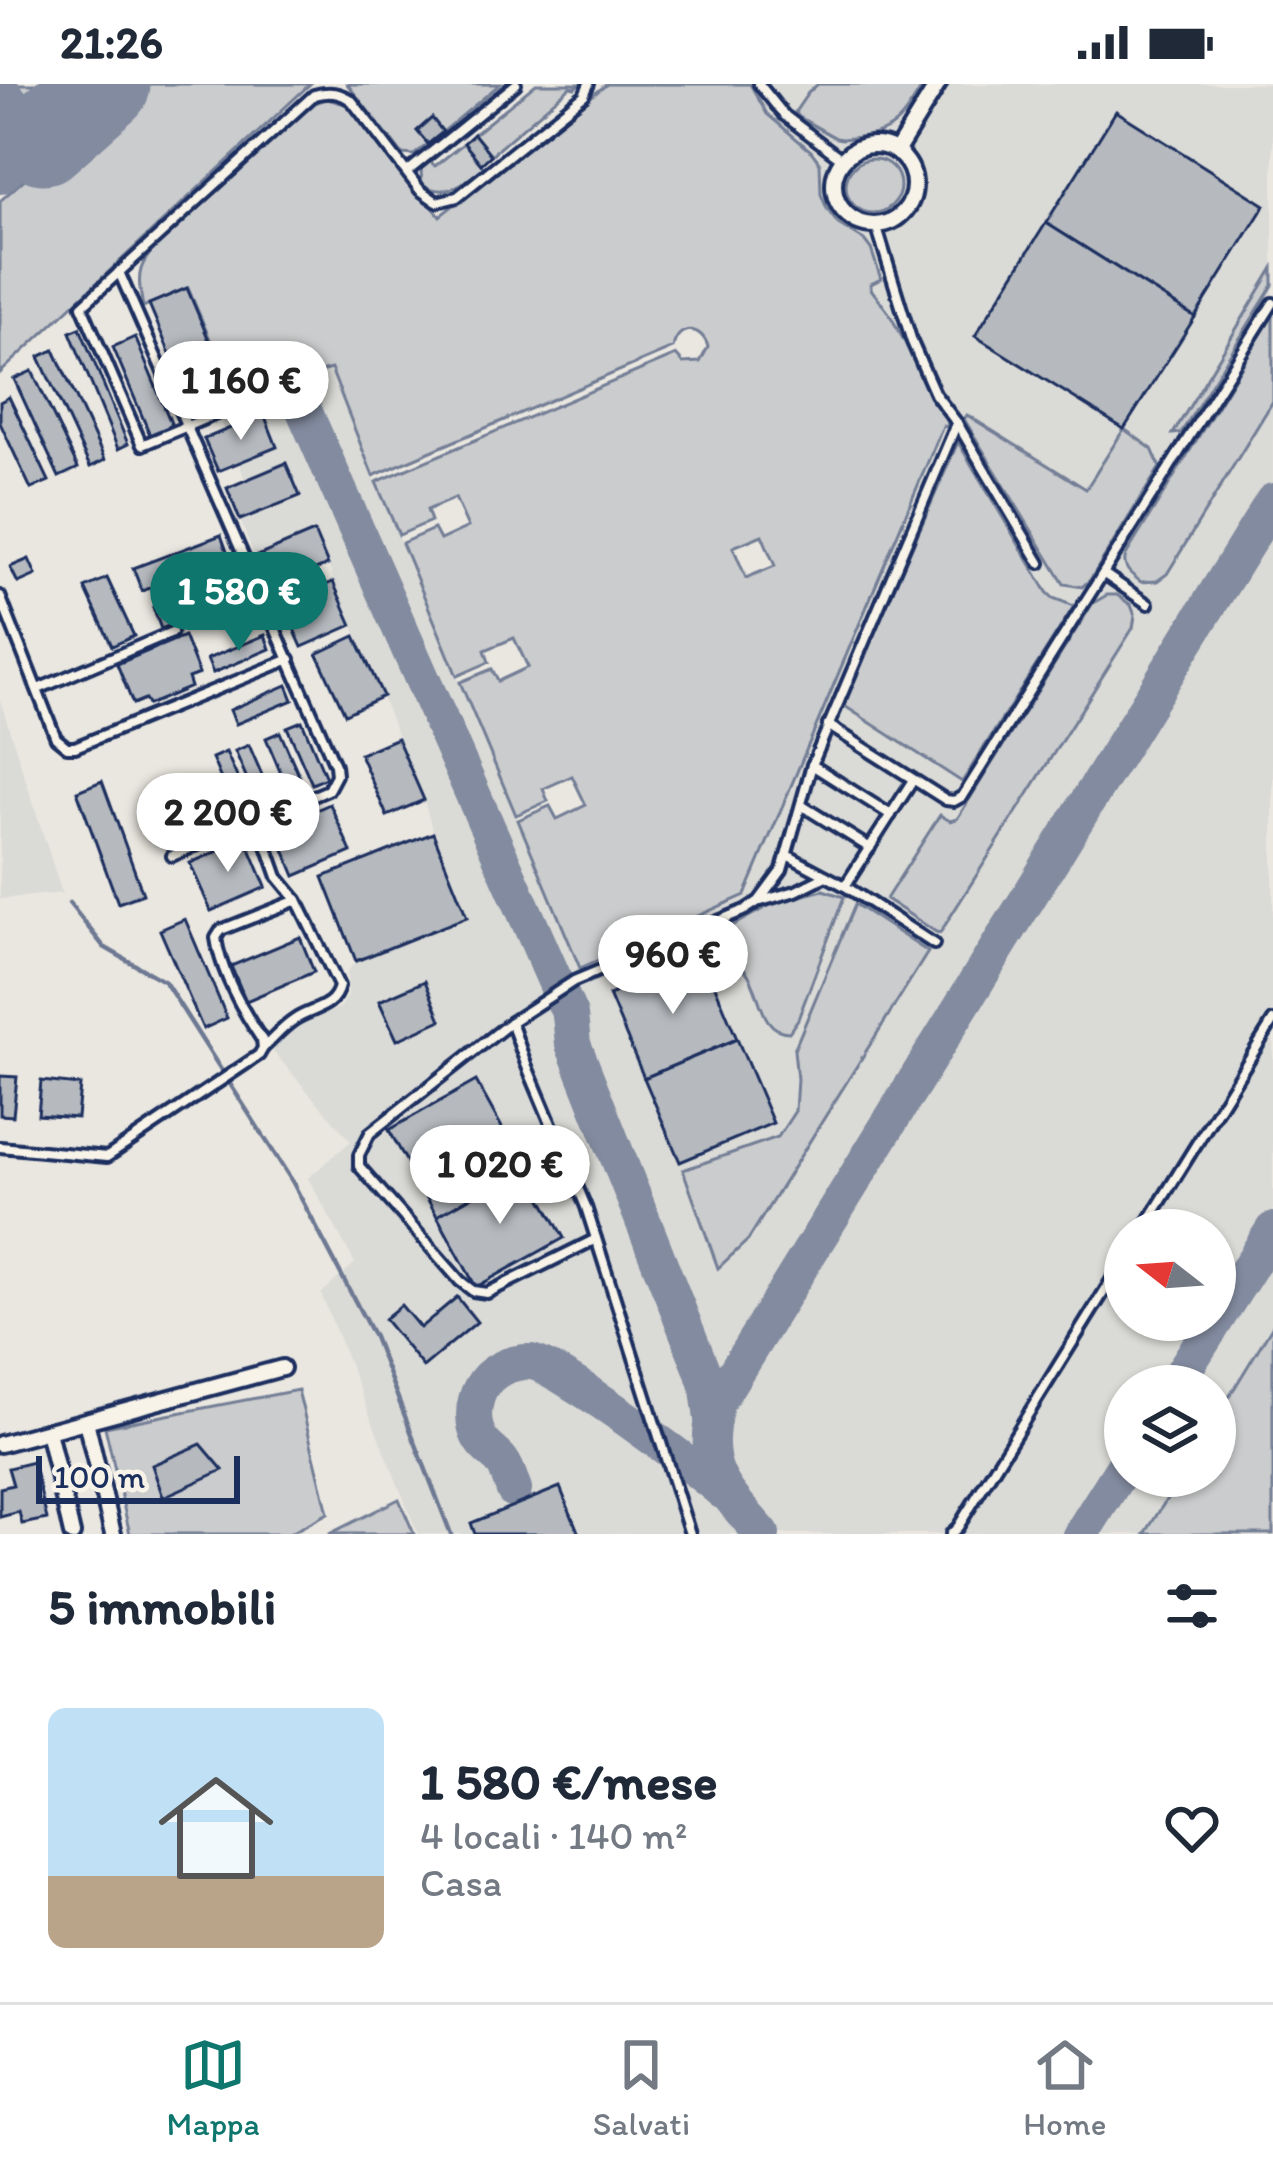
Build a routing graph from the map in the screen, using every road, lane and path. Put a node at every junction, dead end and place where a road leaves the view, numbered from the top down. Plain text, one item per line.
1 (516, 84) edge
2 (589, 84) edge
3 (759, 84) edge
4 (938, 84) edge
5 (896, 152) junction
6 (843, 160) junction
7 (407, 172) junction
8 (876, 225) junction
9 (119, 272) junction
10 (1273, 303) edge
11 (216, 414) dead end
12 (957, 423) junction
13 (187, 426) junction
14 (1040, 563) dead end
15 (1103, 574) junction
16 (0, 596) edge
17 (1148, 604) dead end
18 (172, 632) dead end
19 (290, 658) junction
20 (38, 689) junction
21 (828, 725) junction
22 (812, 766) junction
23 (913, 780) junction
24 (801, 805) junction
25 (891, 815) junction
26 (258, 820) junction
27 (870, 848) junction
28 (787, 855) junction
29 (172, 856) dead end
30 (826, 875) junction
31 (845, 886) junction
32 (297, 900) junction
33 (759, 901) junction
34 (934, 944) dead end
35 (1273, 1021) edge
36 (511, 1022) junction
37 (263, 1048) junction
38 (0, 1147) edge
39 (1156, 1209) edge
40 (596, 1239) junction
41 (1104, 1292) edge
42 (282, 1368) dead end
43 (86, 1421) junction
44 (48, 1431) junction
45 (0, 1444) edge
46 (72, 1534) edge
47 (113, 1534) edge
48 (690, 1534) edge
49 (951, 1534) edge

1 - 7 lane
2 - 7 lane
3 - 6 lane
4 - 5 street
5 - 6 street
5 - 8 street
6 - 8 street
7 - 9 lane
8 - 12 lane
9 - 13 lane
9 - 13 lane
10 - 15 lane
11 - 13 lane
12 - 14 lane
12 - 21 lane
13 - 19 lane
15 - 17 lane
15 - 23 lane
16 - 20 lane
18 - 20 lane
19 - 20 lane
19 - 26 lane
21 - 22 lane
21 - 23 lane
22 - 24 lane
22 - 25 lane
23 - 25 lane
24 - 27 lane
24 - 28 lane
25 - 27 lane
26 - 29 lane
26 - 32 lane
27 - 31 lane
28 - 30 lane
28 - 33 lane
30 - 31 lane
30 - 33 lane
31 - 34 lane
32 - 37 lane
32 - 37 lane
33 - 36 lane
35 - 39 lane
36 - 40 lane
36 - 40 lane
37 - 38 lane
40 - 48 lane
41 - 49 lane
42 - 43 street
43 - 44 street
43 - 47 street
44 - 45 street
44 - 46 street

